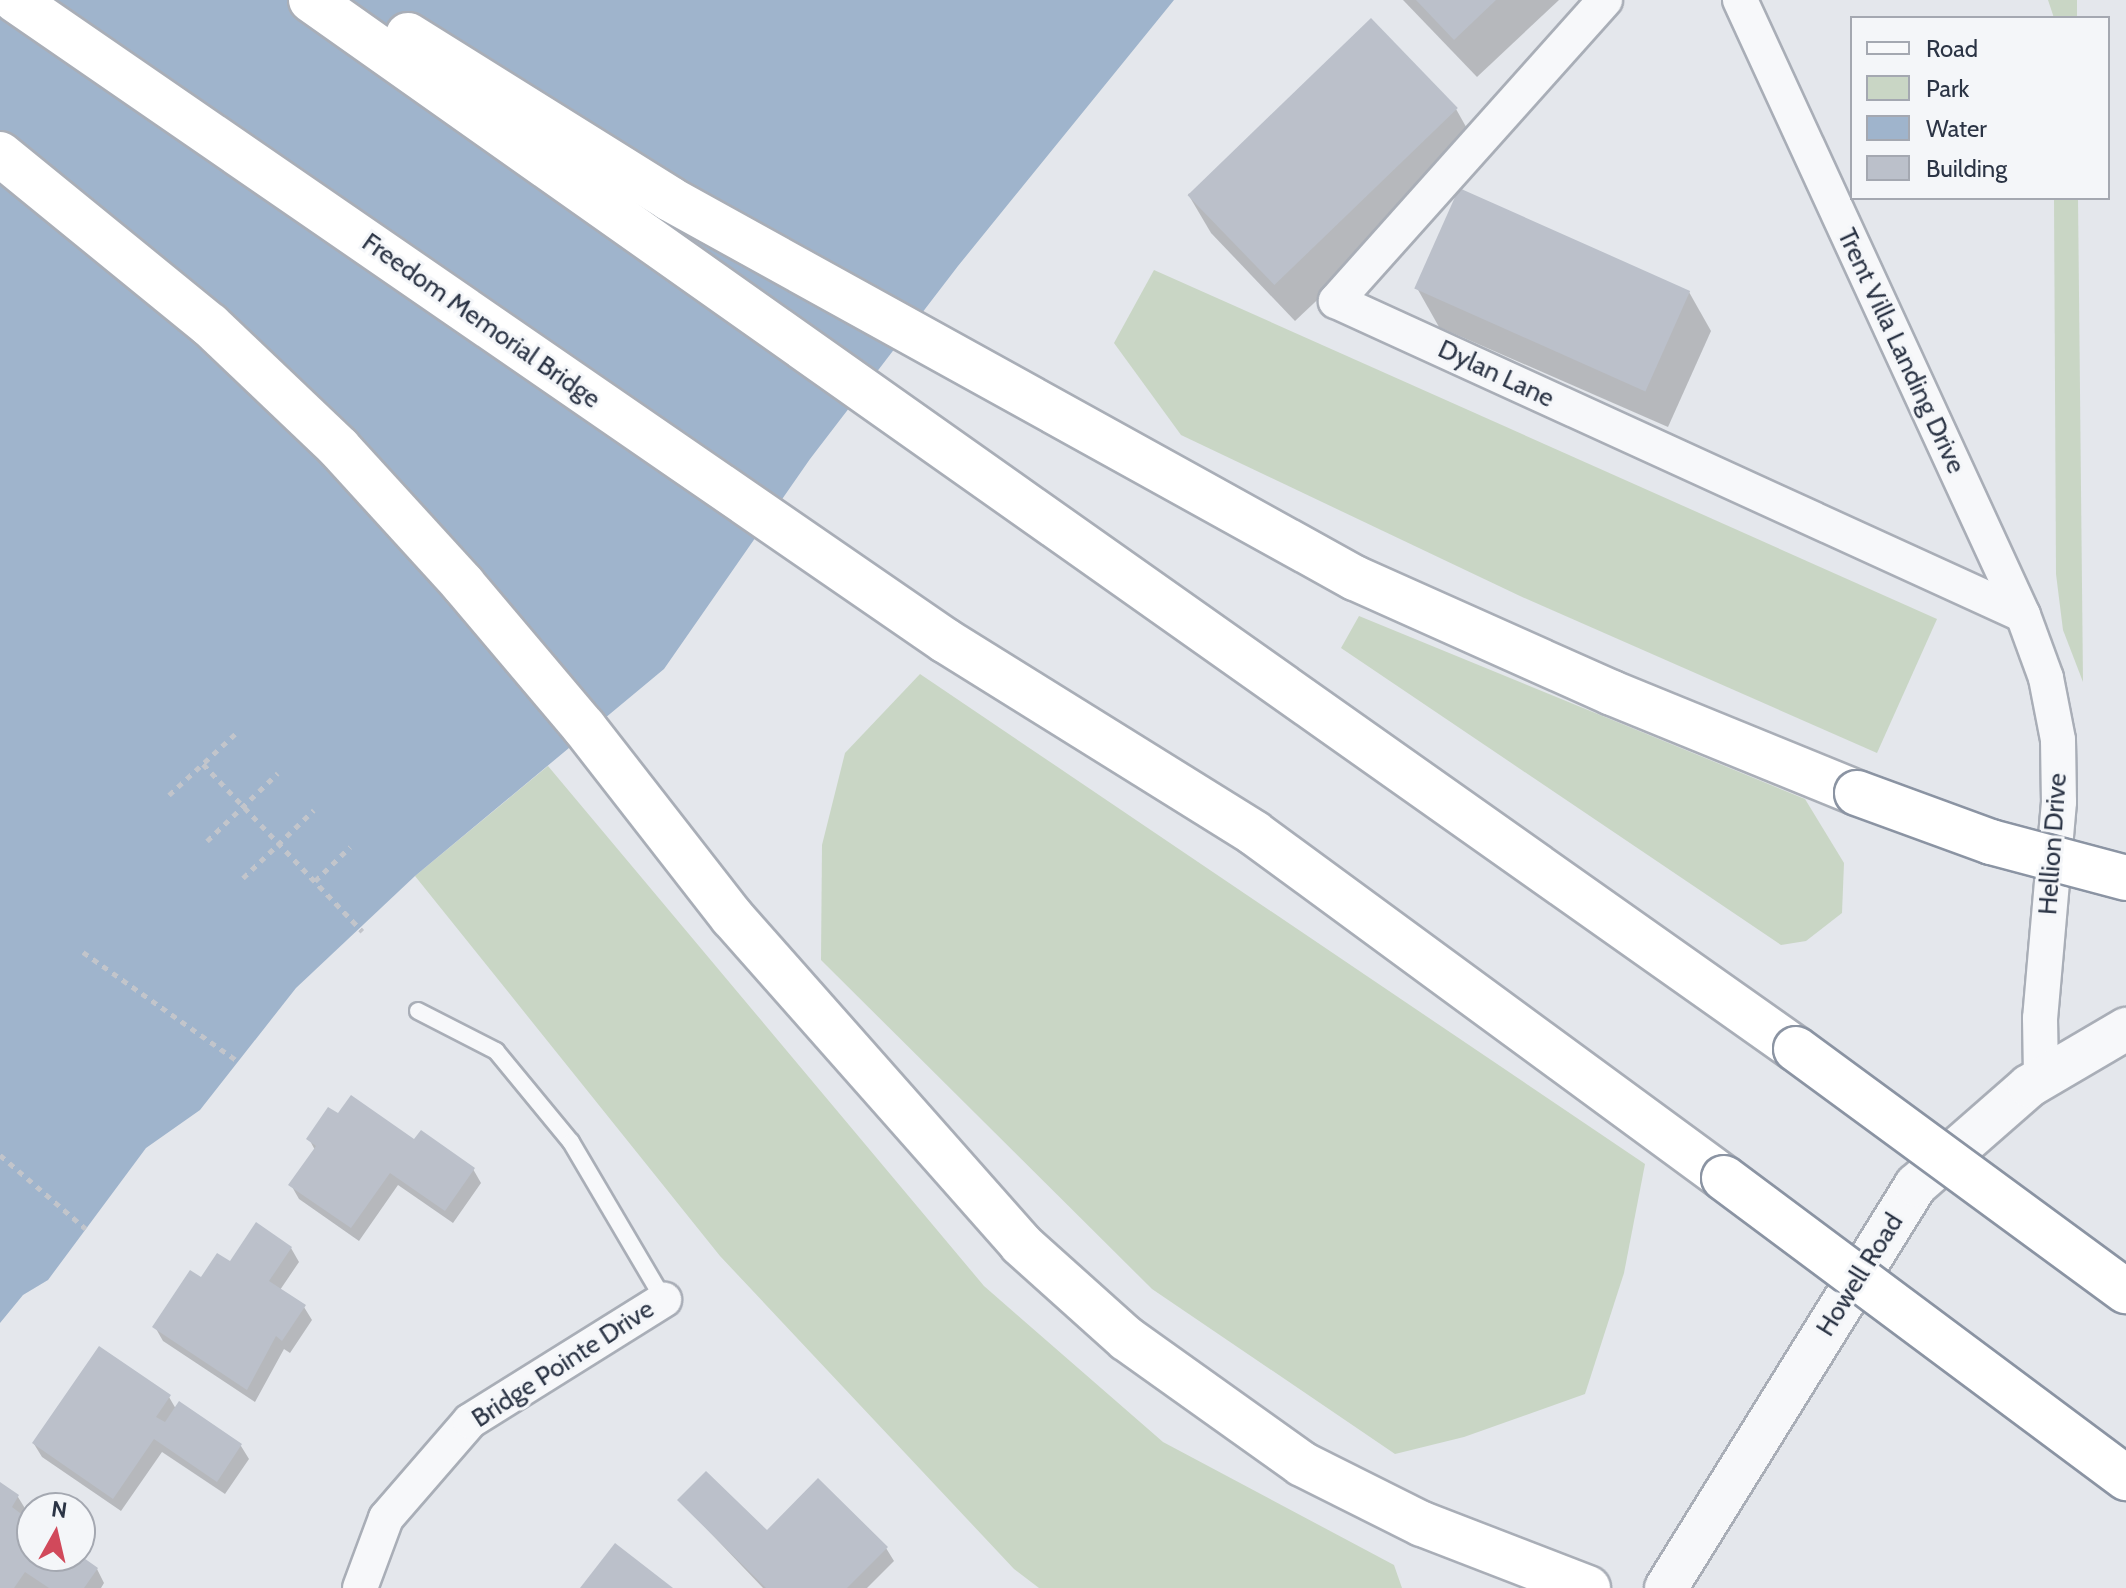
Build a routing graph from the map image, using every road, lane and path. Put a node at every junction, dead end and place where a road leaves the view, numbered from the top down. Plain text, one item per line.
1 (15, 0) edge
2 (311, 0) edge
3 (352, 0) edge
4 (1605, 0) edge
5 (1740, 0) edge
6 (0, 154) edge
7 (2023, 615) junction
8 (235, 734) dead end
9 (203, 764) junction
10 (278, 773) dead end
11 (169, 795) dead end
12 (243, 806) junction
13 (314, 810) dead end
14 (207, 841) dead end
15 (279, 843) junction
16 (350, 847) dead end
17 (243, 878) dead end
18 (2126, 878) edge
19 (315, 881) junction
20 (362, 931) dead end
21 (83, 952) dead end
22 (418, 1011) dead end
23 (2126, 1029) edge
24 (236, 1060) dead end
25 (2041, 1078) junction
26 (0, 1155) edge
27 (86, 1229) dead end
28 (2126, 1291) edge
29 (664, 1300) joint
30 (2126, 1478) edge
31 (360, 1588) edge
32 (1588, 1588) edge
33 (1666, 1588) edge

1 - 30 highway, Freedom Memorial Bridge, bridge
2 - 28 highway, bridge
3 - 18 highway, bridge
4 - 7 street, Dylan Lane
5 - 7 street, Trent Villa Landing Drive
6 - 32 highway
7 - 25 street, Hellion Drive
8 - 9 path
9 - 11 path
9 - 12 path
10 - 12 path
12 - 14 path
12 - 15 path
13 - 15 path
15 - 17 path
15 - 19 path
16 - 19 path
19 - 20 path
21 - 24 path
22 - 29 lane
23 - 25 street, Howell Road
25 - 33 street, Howell Road
26 - 27 path
29 - 31 street, Bridge Pointe Drive

